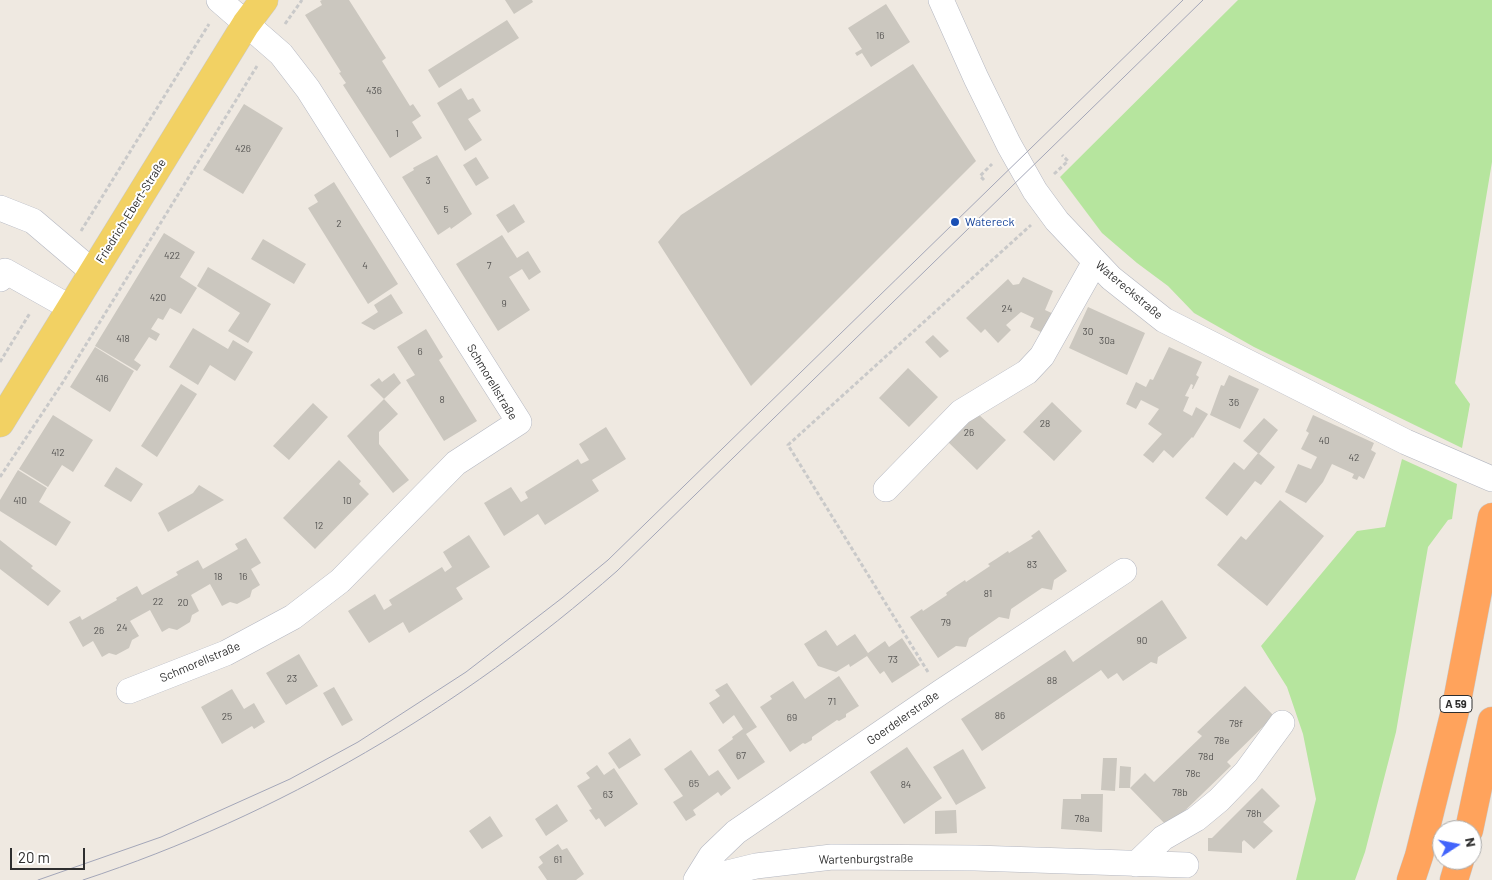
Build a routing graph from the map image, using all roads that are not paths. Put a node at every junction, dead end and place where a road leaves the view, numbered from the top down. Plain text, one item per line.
1 (264, 0) edge
2 (941, 0) edge
3 (221, 1) edge
4 (246, 24) junction
5 (0, 208) edge
6 (1095, 262) junction
7 (93, 272) junction
8 (0, 279) edge
9 (71, 308) junction
10 (0, 423) edge
11 (1492, 479) edge
12 (886, 489) dead end
13 (1491, 521) edge
14 (1124, 571) dead end
15 (129, 691) dead end
16 (1492, 721) edge
17 (1282, 723) dead end
18 (1470, 820) edge
19 (1136, 864) junction
20 (1186, 865) dead end
21 (975, 869) edge
22 (698, 880) edge
23 (1411, 880) edge

1 - 4 main road, Friedrich-Ebert-Straße
2 - 6 street, Watereckstraße
3 - 4 street, Schmorellstraße
4 - 7 main road, Friedrich-Ebert-Straße
4 - 15 street, Schmorellstraße
5 - 7 street
6 - 11 street, Watereckstraße
6 - 12 street
7 - 9 main road, Friedrich-Ebert-Straße
8 - 9 street
9 - 10 main road, Friedrich-Ebert-Straße
13 - 23 highway, A 59
14 - 22 street, Goerdelerstraße
16 - 18 highway
17 - 19 street
19 - 20 street, Wartenburgstraße
19 - 21 street, Wartenburgstraße
21 - 22 street, Wartenburgstraße

